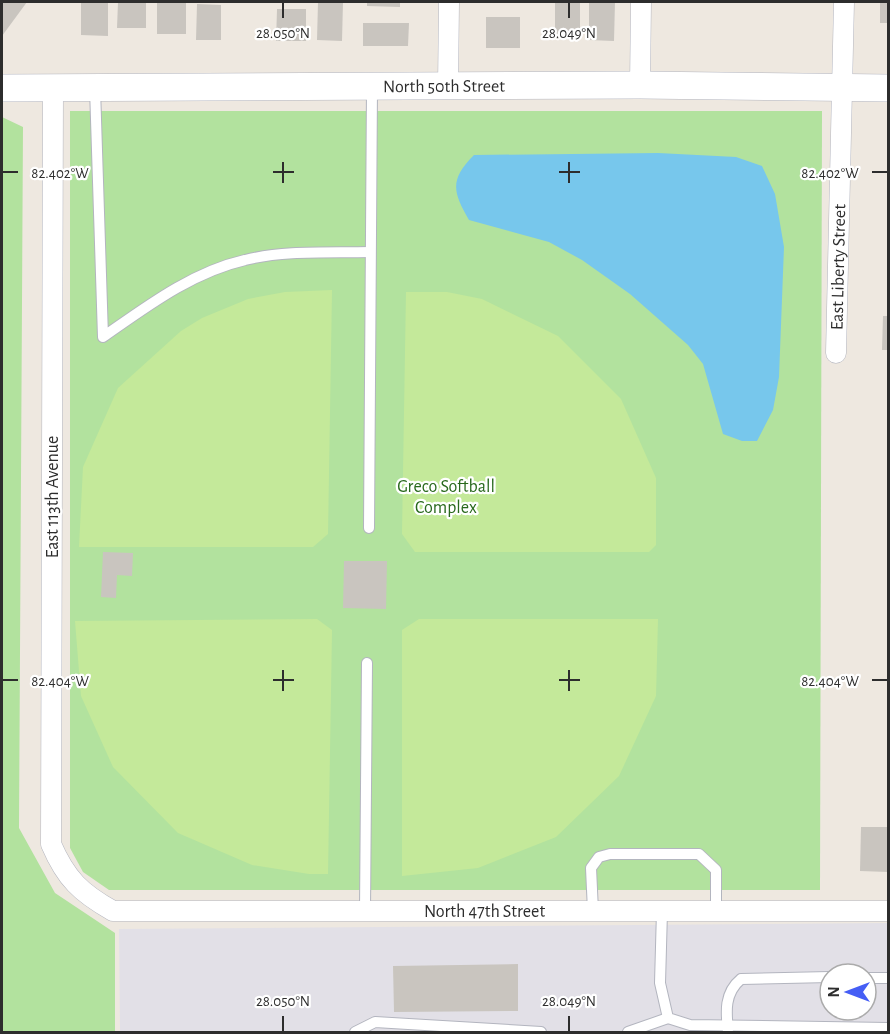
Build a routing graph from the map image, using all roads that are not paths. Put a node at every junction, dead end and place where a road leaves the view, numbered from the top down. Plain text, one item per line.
1 (448, 2) edge
2 (641, 2) edge
3 (844, 2) edge
4 (372, 85) junction
5 (640, 85) junction
6 (53, 87) junction
7 (448, 87) junction
8 (2, 88) edge
9 (95, 88) junction
10 (888, 88) edge
11 (842, 89) junction
12 (370, 252) junction
13 (836, 353) dead end
14 (369, 528) dead end
15 (367, 663) dead end
16 (85, 896) joint
17 (365, 911) junction
18 (593, 911) junction
19 (662, 911) junction
20 (716, 911) junction
21 (888, 911) edge
22 (818, 978) edge
23 (668, 1018) junction
24 (888, 1028) edge
25 (728, 1029) edge
26 (355, 1032) edge
27 (541, 1032) edge
28 (628, 1032) edge

1 - 7 street
2 - 5 street
3 - 11 street, East Liberty Street
4 - 7 street, North 50th Street
4 - 9 street, North 50th Street
4 - 12 lane
5 - 7 street, North 50th Street
5 - 11 street, North 50th Street
6 - 8 street, North 50th Street
6 - 9 street, North 50th Street
6 - 16 street, East 113th Avenue
9 - 12 lane
10 - 11 street, North 50th Street
11 - 13 street, East Liberty Street
12 - 14 lane
15 - 17 lane
16 - 17 street, North 47th Street
17 - 18 street, North 47th Street
18 - 19 street, North 47th Street
18 - 20 lane
19 - 20 street, North 47th Street
19 - 23 lane
20 - 21 street, North 47th Street
22 - 25 lane
23 - 25 lane
23 - 28 lane
24 - 25 lane
26 - 27 lane

